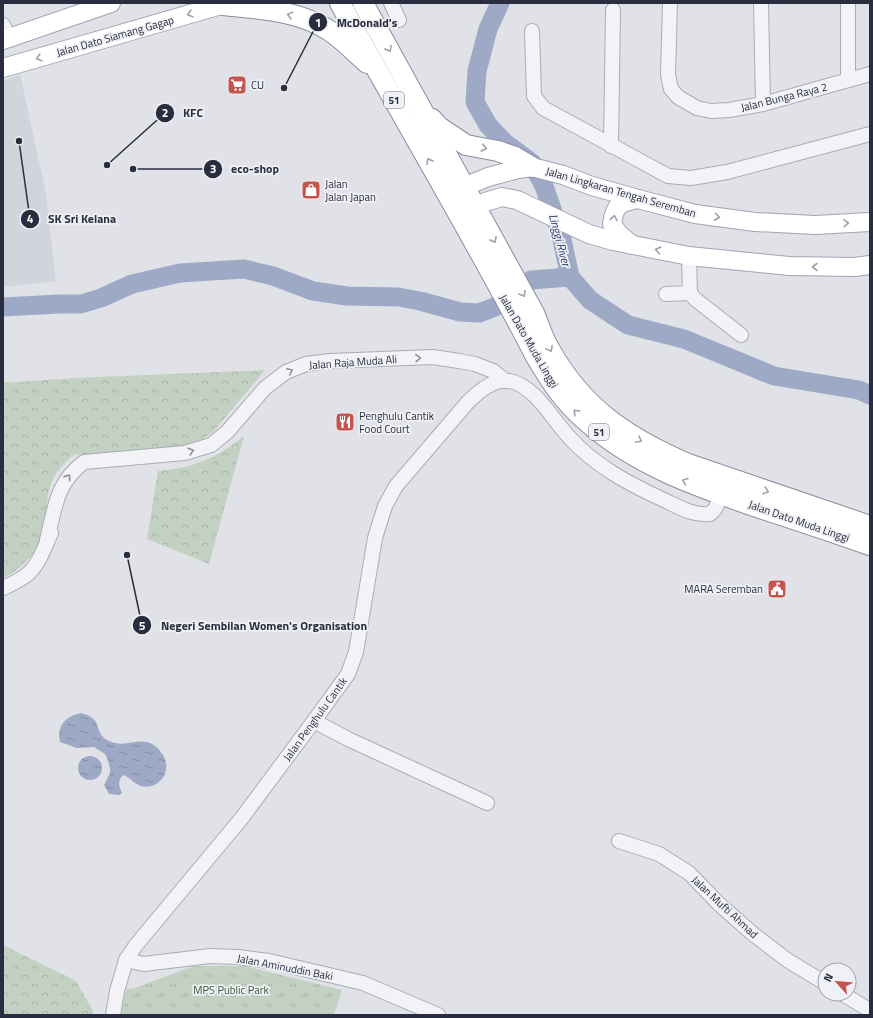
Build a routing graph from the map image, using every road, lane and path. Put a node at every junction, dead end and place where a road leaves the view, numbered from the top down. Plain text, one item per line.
1 (111, 3) edge
2 (340, 3) edge
3 (363, 3) edge
4 (391, 3) edge
5 (670, 3) edge
6 (761, 3) edge
7 (848, 3) edge
8 (225, 4) edge
9 (613, 10) dead end
10 (399, 20) dead end
11 (532, 31) dead end
12 (5, 35) edge
13 (3, 68) edge
14 (379, 74) junction
15 (870, 74) edge
16 (848, 80) junction
17 (419, 104) junction
18 (763, 104) junction
19 (870, 134) edge
20 (611, 146) junction
21 (532, 167) junction
22 (456, 191) junction
23 (638, 199) junction
24 (467, 210) junction
25 (870, 222) edge
26 (632, 245) junction
27 (689, 256) junction
28 (870, 265) edge
29 (690, 293) junction
30 (666, 294) dead end
31 (741, 336) dead end
32 (505, 381) junction
33 (725, 486) junction
34 (870, 526) edge
35 (870, 544) edge
36 (3, 588) edge
37 (314, 721) junction
38 (487, 803) dead end
39 (619, 842) dead end
40 (126, 960) junction
41 (817, 978) edge
42 (856, 1002) edge
43 (870, 1013) edge
44 (113, 1015) edge
45 (438, 1015) edge

1 - 12 main road
2 - 14 highway, Jalan Dato Muda Linggi / 51
3 -> 17 highway, Jalan Dato Muda Linggi / 51
4 - 10 street
5 - 18 street, Jalan Bunga Raya 2
6 - 18 street
7 - 16 street
8 -> 13 main road, Jalan Dato Siamang Gagap
14 -> 8 highway
9 - 20 street
11 - 20 street
22 -> 14 highway, Jalan Dato Muda Linggi / 51
15 - 16 street, Jalan Bunga Raya 2
16 - 18 street, Jalan Bunga Raya 2
17 -> 21 highway
17 - 22 highway, Jalan Dato Muda Linggi / 51
19 - 20 street
21 - 22 main road, Jalan Lingkaran Tengah Seremban
21 - 23 main road, Jalan Lingkaran Tengah Seremban
22 - 24 highway, Jalan Dato Muda Linggi / 51
23 -> 25 main road, Jalan Lingkaran Tengah Seremban
26 -> 23 main road
24 - 26 main road
24 - 33 highway, Jalan Dato Muda Linggi / 51
27 -> 26 main road
28 -> 27 main road
27 - 29 street
29 - 30 street
29 - 31 street
32 - 33 street
36 -> 32 street, Jalan Raja Muda Ali
32 - 37 street, Jalan Penghulu Cantik
33 -> 34 highway, Jalan Dato Muda Linggi / 51
33 - 35 highway, Jalan Dato Muda Linggi / 51
37 - 38 street
37 - 40 street, Jalan Penghulu Cantik
39 - 41 street, Jalan Mufti Ahmad
40 - 44 street, Jalan Penghulu Cantik
40 - 45 street, Jalan Aminuddin Baki
42 - 43 street

